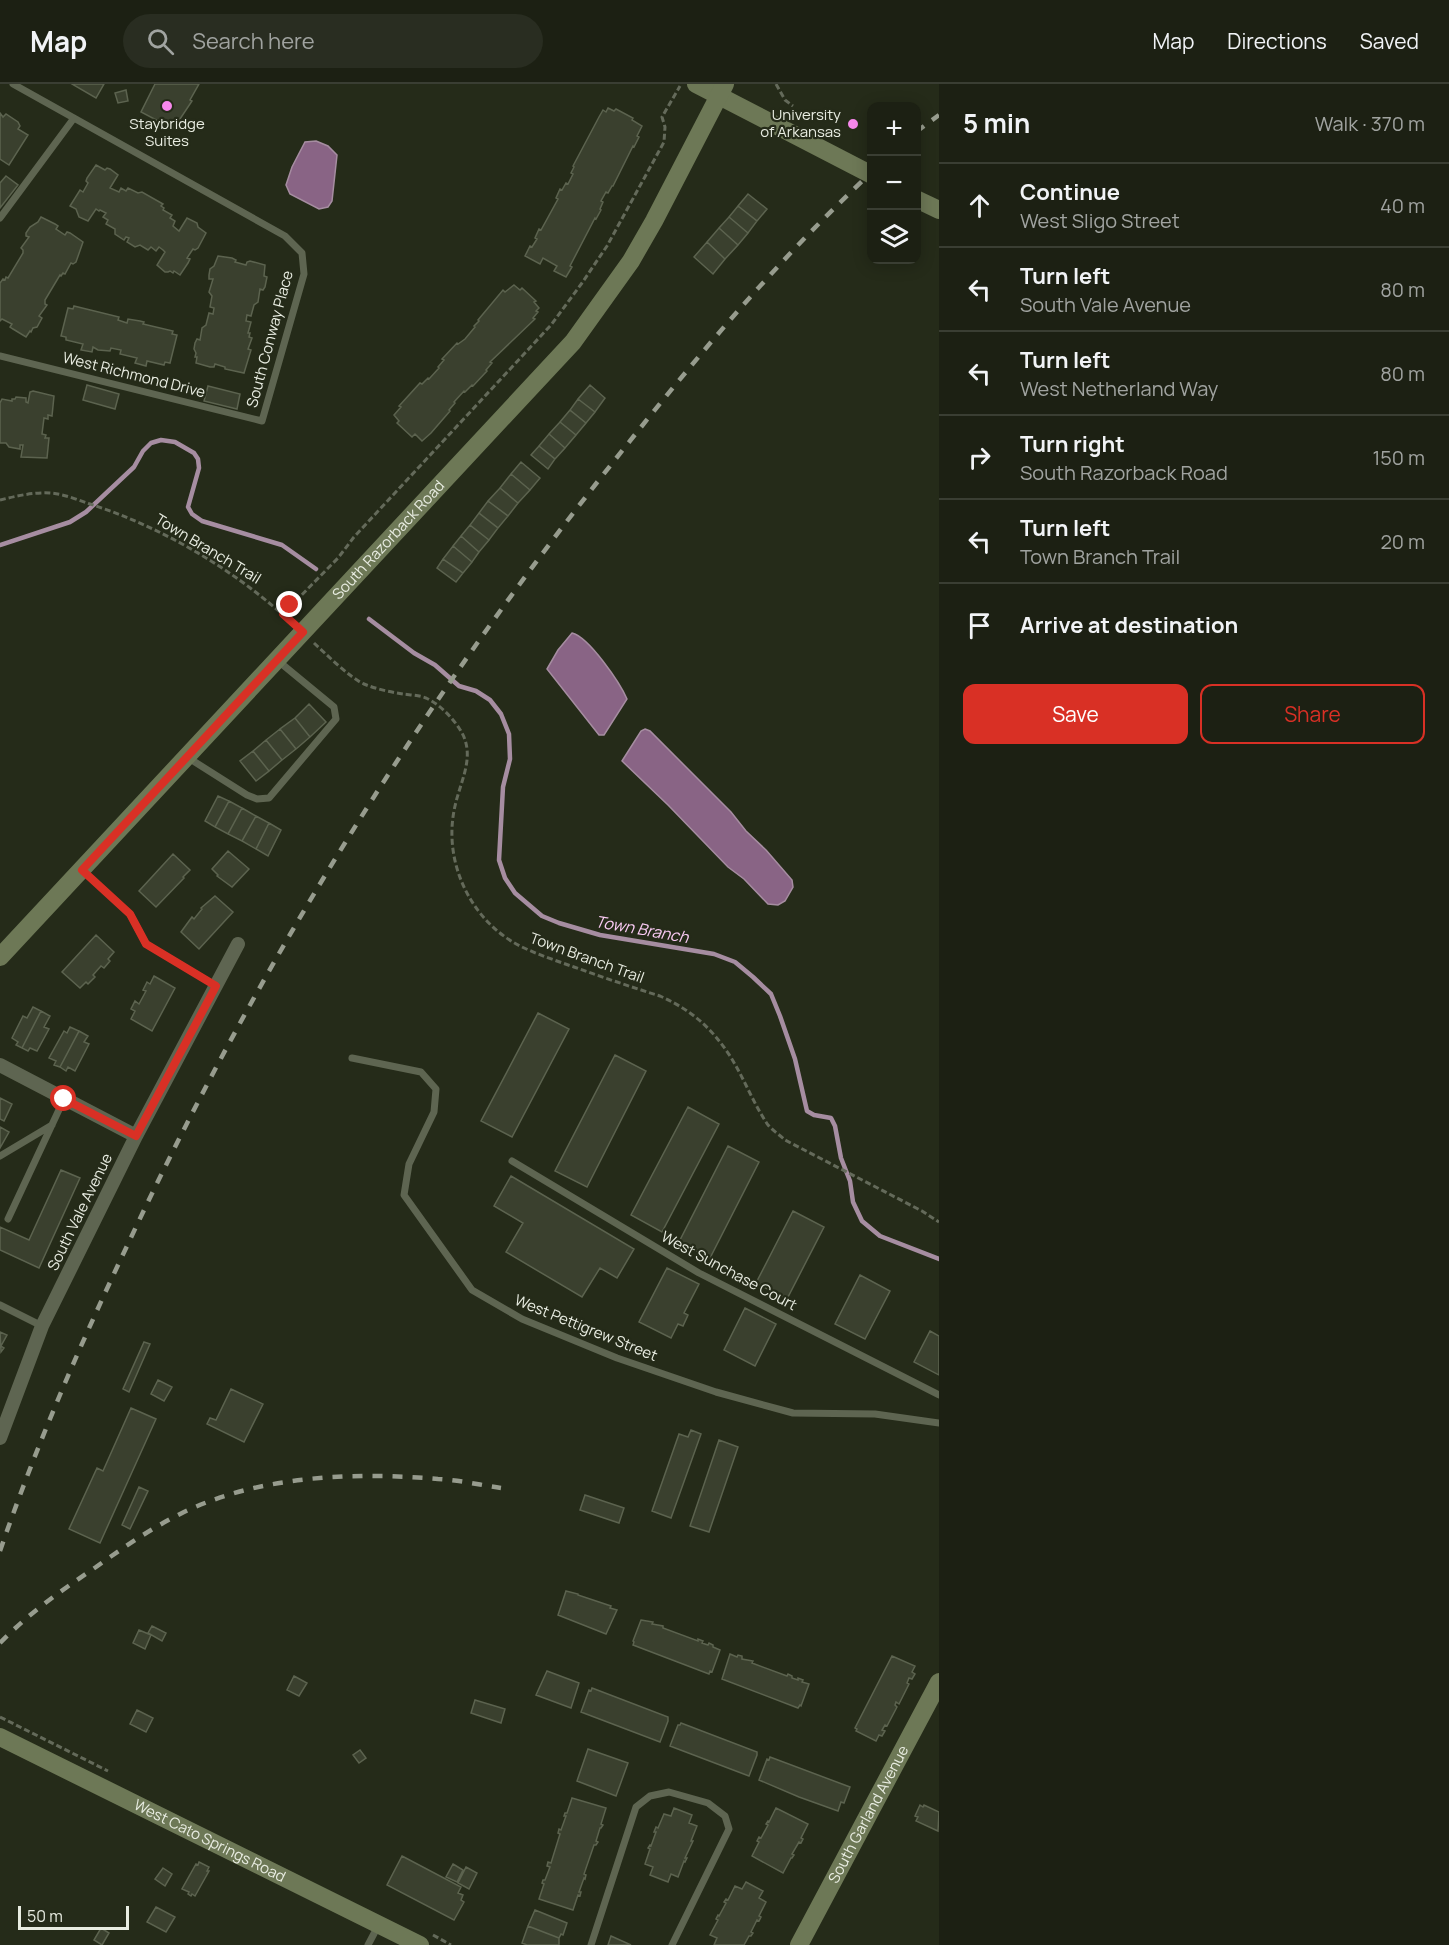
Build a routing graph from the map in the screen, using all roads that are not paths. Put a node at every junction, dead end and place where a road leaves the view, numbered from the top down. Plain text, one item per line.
1 (13, 84) edge
2 (696, 84) edge
3 (722, 90) edge
4 (74, 118) junction
5 (867, 172) edge
6 (921, 201) edge
7 (939, 210) edge
8 (0, 218) edge
9 (0, 356) edge
10 (262, 421) joint
11 (277, 660) junction
12 (187, 758) junction
13 (82, 870) junction
14 (238, 944) dead end
15 (0, 957) edge
16 (216, 986) junction
17 (352, 1058) dead end
18 (0, 1065) edge
19 (64, 1099) junction
20 (52, 1125) junction
21 (136, 1136) junction
22 (0, 1156) edge
23 (512, 1161) dead end
24 (8, 1218) dead end
25 (0, 1305) edge
26 (42, 1326) junction
27 (939, 1395) edge
28 (939, 1423) edge
29 (0, 1438) edge
30 (939, 1682) edge
31 (0, 1737) edge
32 (380, 1923) junction
33 (368, 1945) edge
34 (420, 1945) edge
35 (591, 1945) edge
36 (672, 1945) edge
37 (799, 1945) edge

1 - 4 lane
2 - 3 main road
3 - 5 main road
3 - 11 main road, South Razorback Road
4 - 8 lane
4 - 10 lane, South Conway Place
6 - 7 main road
9 - 10 lane, West Richmond Drive
11 - 12 main road, South Razorback Road
11 - 12 lane
12 - 13 main road, South Razorback Road
13 - 15 main road, South Razorback Road
13 - 16 lane
14 - 16 street, South Vale Avenue
16 - 21 street, South Vale Avenue
17 - 28 lane, West Pettigrew Street
18 - 19 street
19 - 20 lane
19 - 21 street
20 - 22 lane
20 - 24 lane
21 - 26 street, South Vale Avenue
23 - 27 lane, West Sunchase Court
25 - 26 lane
26 - 29 street, South Vale Avenue
30 - 37 main road, South Garland Avenue
31 - 32 main road, West Cato Springs Road
32 - 33 lane
32 - 34 main road, West Cato Springs Road
35 - 36 lane

